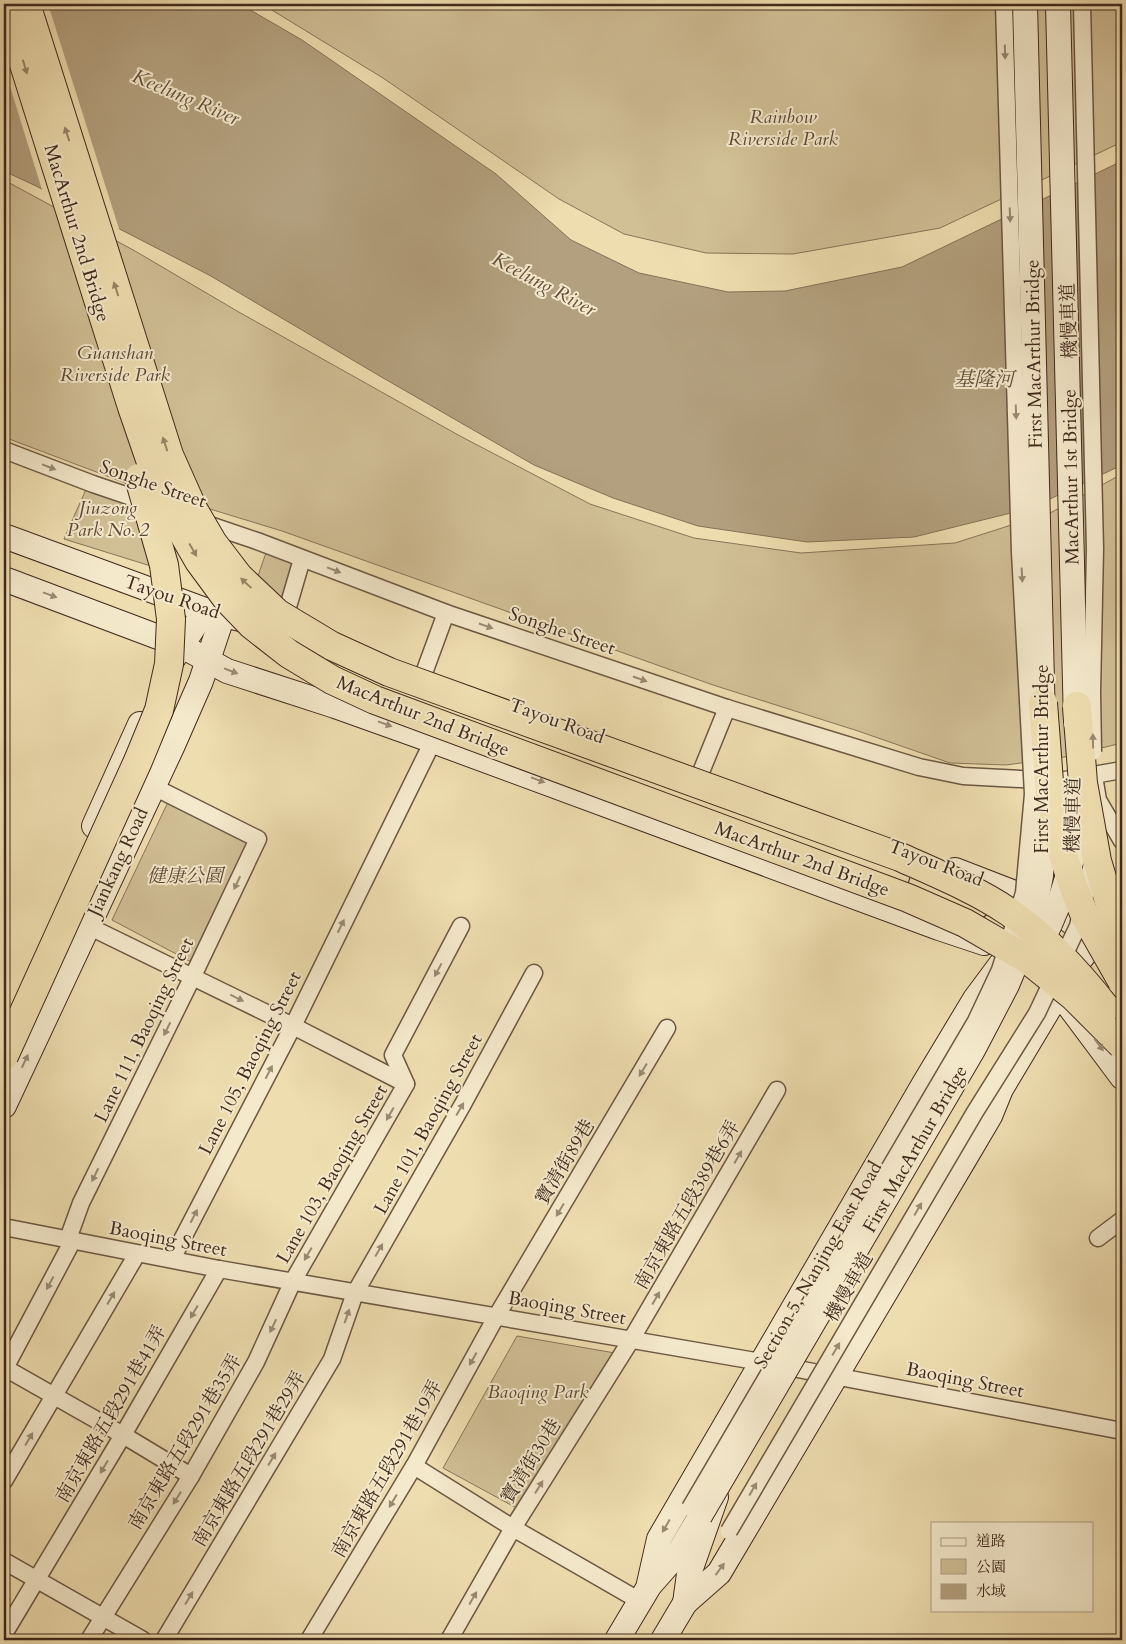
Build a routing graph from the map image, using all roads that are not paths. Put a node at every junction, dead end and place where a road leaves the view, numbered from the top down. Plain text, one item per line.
1 (5, 4) edge
2 (26, 4) edge
3 (1004, 4) edge
4 (1024, 4) edge
5 (1059, 4) edge
6 (1082, 4) edge
7 (132, 407) junction
8 (4, 450) edge
9 (4, 536) edge
10 (302, 559) junction
11 (4, 579) edge
12 (214, 612) junction
13 (446, 613) junction
14 (279, 622) junction
15 (182, 646) junction
16 (208, 660) junction
17 (424, 673) junction
18 (727, 708) junction
19 (137, 730) junction
20 (433, 741) junction
21 (173, 745) junction
22 (1122, 770) edge
23 (701, 772) junction
24 (1094, 775) junction
25 (154, 787) junction
26 (1122, 841) edge
27 (1122, 881) edge
28 (1051, 907) junction
29 (88, 926) junction
30 (461, 926) dead end
31 (1122, 926) edge
32 (1096, 940) junction
33 (1122, 945) edge
34 (1010, 951) junction
35 (1122, 964) edge
36 (534, 973) dead end
37 (194, 976) junction
38 (1122, 981) edge
39 (1058, 992) junction
40 (1122, 994) edge
41 (293, 1026) junction
42 (667, 1028) dead end
43 (4, 1029) edge
44 (1122, 1029) edge
45 (1122, 1045) edge
46 (4, 1056) edge
47 (1122, 1077) edge
48 (406, 1084) junction
49 (777, 1090) dead end
50 (4, 1106) edge
51 (1122, 1220) edge
52 (4, 1227) edge
53 (1098, 1238) dead end
54 (71, 1240) junction
55 (137, 1254) junction
56 (172, 1260) junction
57 (219, 1269) junction
58 (293, 1282) junction
59 (355, 1293) junction
60 (496, 1316) junction
61 (631, 1340) junction
62 (760, 1362) junction
63 (4, 1369) edge
64 (836, 1377) junction
65 (54, 1396) junction
66 (1122, 1431) edge
67 (123, 1435) junction
68 (414, 1466) junction
69 (191, 1476) junction
70 (4, 1481) edge
71 (695, 1512) junction
72 (513, 1528) junction
73 (729, 1532) dead end
74 (4, 1560) edge
75 (36, 1579) junction
76 (644, 1594) junction
77 (685, 1603) junction
78 (103, 1618) junction
79 (4, 1634) edge
80 (89, 1640) edge
81 (142, 1640) edge
82 (164, 1640) edge
83 (309, 1640) edge
84 (449, 1640) edge
85 (617, 1640) edge
86 (663, 1640) edge

1 -> 7 highway, MacArthur 2nd Bridge, bridge
14 -> 2 highway, MacArthur 2nd Bridge, bridge
3 -> 71 street, 機慢車道, bridge
4 - 38 highway, MacArthur 1st Bridge, bridge
4 - 71 main road, First MacArthur Bridge, bridge
5 - 33 highway, MacArthur 1st Bridge, bridge
5 - 77 main road, First MacArthur Bridge, bridge
73 -> 6 street, 機慢車道, bridge
7 -> 45 highway, MacArthur 2nd Bridge, bridge
7 - 46 highway, bridge
8 -> 10 street, Songhe Street
9 - 12 main road, Tayou Road
10 -> 13 street, Songhe Street
10 - 14 street
11 -> 15 main road
12 - 14 main road, Tayou Road
12 - 15 main road, Jiankang Road
12 - 16 main road, Jiankang Road
13 - 17 street
13 -> 18 street, Songhe Street
14 - 17 main road, Tayou Road
14 - 28 highway, bridge
14 - 44 highway, MacArthur 2nd Bridge, bridge
15 - 16 main road
15 - 19 main road, Jiankang Road
16 -> 20 main road
16 - 21 main road, Jiankang Road
17 - 23 main road, Tayou Road
18 - 23 street
18 - 24 street, Songhe Street
19 - 21 main road
19 - 43 main road, Jiankang Road
20 -> 34 main road
41 -> 20 street, Lane 105, Baoqing Street
21 - 25 main road, Jiankang Road
22 - 24 street, Songhe Street
23 - 28 main road, Tayou Road
24 - 26 street
25 - 29 main road, Jiankang Road
25 -> 37 street, Lane 111, Baoqing Street
27 - 28 main road
28 - 32 main road, Tayou Road
28 - 34 main road, Section 5, Nanjing East Road
29 - 37 street
50 -> 29 main road, Jiankang Road
30 -> 48 street, Lane 103, Baoqing Street
31 - 32 main road
32 - 35 main road, Tayou Road
32 - 39 main road
32 - 40 main road
34 - 39 main road
34 - 62 main road, Section 5, Nanjing East Road
59 -> 36 street, Lane 101, Baoqing Street
37 -> 41 street
37 -> 54 street, Lane 111, Baoqing Street
39 -> 47 main road
39 - 64 main road
41 - 48 street
56 -> 41 street, Lane 105, Baoqing Street
42 -> 60 street, 寶清街89巷
48 -> 58 street, Lane 103, Baoqing Street
61 -> 49 street, 南京東路五段389巷6弄
51 - 53 street
52 - 54 street, Baoqing Street
54 - 55 street, Baoqing Street
54 -> 63 street, Lane 111, Baoqing Street
55 - 56 street, Baoqing Street
65 -> 55 street
56 - 57 street, Baoqing Street
57 - 58 street, Baoqing Street
57 -> 67 street, 南京東路五段291巷41弄
58 - 59 street, Baoqing Street
58 -> 69 street, 南京東路五段291巷35弄
59 - 60 street, Baoqing Street
82 -> 59 street, 南京東路五段291巷29弄
60 - 61 street, Baoqing Street
60 -> 68 street, 南京東路五段291巷19弄
61 - 62 street, Baoqing Street
72 -> 61 street, 寶清街30巷
62 - 64 street, Baoqing Street
62 -> 76 main road, Section 5, Nanjing East Road
63 - 65 street
64 - 66 street, Baoqing Street
77 -> 64 main road
65 - 67 street
70 -> 65 street
67 - 69 street
67 -> 75 street, 南京東路五段291巷41弄
68 - 72 street
68 -> 83 street, 南京東路五段291巷19弄
69 -> 78 street, 南京東路五段291巷35弄
71 - 76 main road
72 - 76 street
84 -> 72 street, 寶清街30巷
74 - 75 street
75 - 78 street
75 - 79 street, 南京東路五段291巷41弄
76 - 85 main road, Section 5, Nanjing East Road
77 - 86 main road
78 - 80 street, 南京東路五段291巷35弄
78 - 81 street

